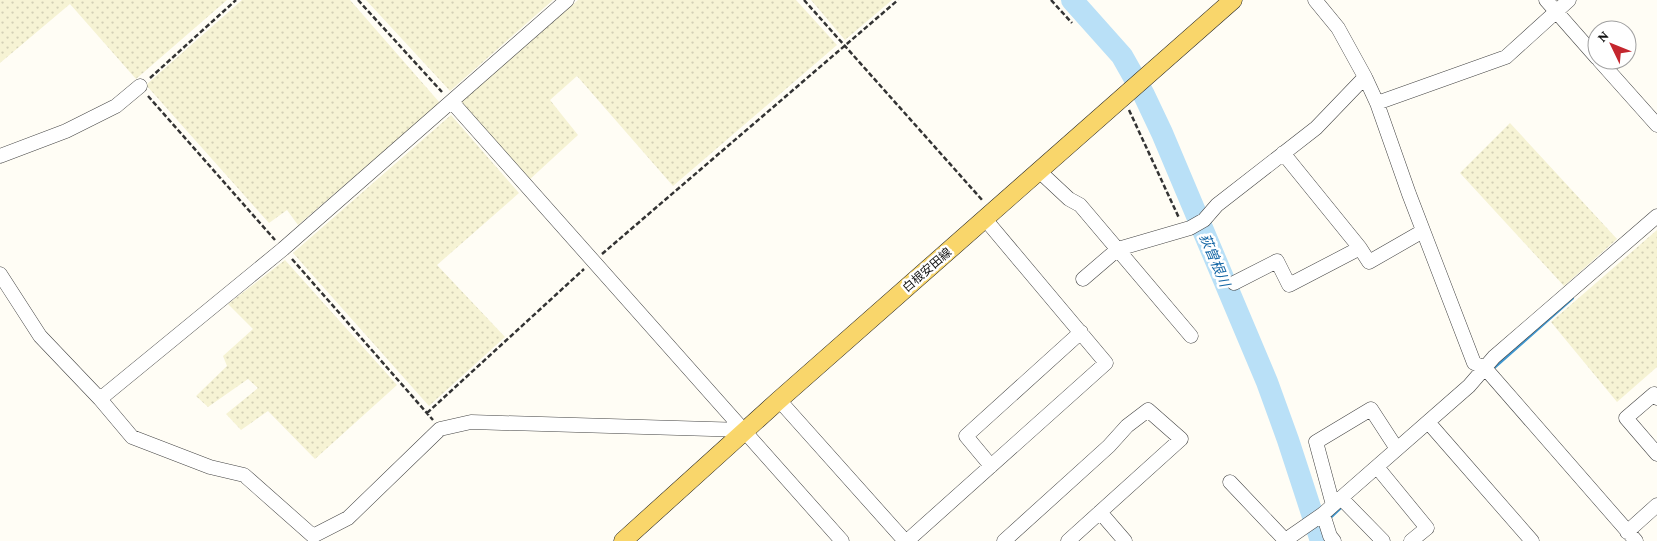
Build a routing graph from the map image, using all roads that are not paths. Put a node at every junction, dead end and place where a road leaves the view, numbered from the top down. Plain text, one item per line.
1 (567, 0) edge
2 (1233, 0) edge
3 (1315, 0) edge
4 (1546, 0) edge
5 (1569, 0) edge
6 (1556, 12) junction
7 (1587, 47) edge
8 (1608, 70) edge
9 (1365, 77) junction
10 (140, 86) road end
11 (452, 102) junction
12 (1377, 103) junction
13 (1657, 125) edge
14 (1284, 153) junction
15 (0, 156) edge
16 (1039, 171) junction
17 (989, 215) junction
18 (1657, 216) edge
19 (1423, 231) junction
20 (1360, 248) junction
21 (1118, 249) junction
22 (0, 275) edge
23 (1082, 279) dead end
24 (1234, 283) dead end
25 (1081, 332) junction
26 (1192, 336) dead end
27 (1485, 368) junction
28 (1657, 398) edge
29 (100, 399) junction
30 (779, 400) junction
31 (1428, 422) junction
32 (745, 430) junction
33 (1397, 449) junction
34 (1657, 454) edge
35 (991, 466) junction
36 (1377, 467) junction
37 (1230, 482) dead end
38 (1332, 505) junction
39 (1657, 505) edge
40 (1100, 512) junction
41 (1631, 536) edge
42 (623, 541) edge
43 (842, 541) edge
44 (906, 541) edge
45 (1004, 541) edge
46 (1068, 541) edge
47 (1124, 541) edge
48 (1284, 541) edge
49 (1334, 541) edge
50 (1383, 541) edge
51 (1411, 541) edge
52 (1532, 541) edge

1 - 11 street
2 - 16 main road, 白根安田線
3 - 9 street
4 - 6 street
5 - 6 street
6 - 7 street
6 - 12 street
8 - 13 street
9 - 12 street
9 - 14 street
10 - 15 street
11 - 29 street
11 - 32 street
12 - 19 street
14 - 20 street
14 - 21 street
16 - 17 main road, 白根安田線
16 - 21 street
17 - 25 street
17 - 30 main road, 白根安田線
18 - 27 street
19 - 20 street
19 - 27 street
20 - 24 street
21 - 23 street
21 - 26 street
22 - 29 street
25 - 35 street
25 - 35 street
27 - 31 street
27 - 41 street
28 - 34 street
29 - 32 street
30 - 32 main road, 白根安田線
30 - 44 street
31 - 33 street
31 - 52 street
32 - 42 main road, 白根安田線
32 - 43 street
33 - 36 street
33 - 38 street
35 - 44 street
36 - 38 street
36 - 51 street
37 - 48 street
38 - 48 street
38 - 49 street
38 - 50 street
39 - 41 street
40 - 45 street
40 - 46 street
40 - 47 street

